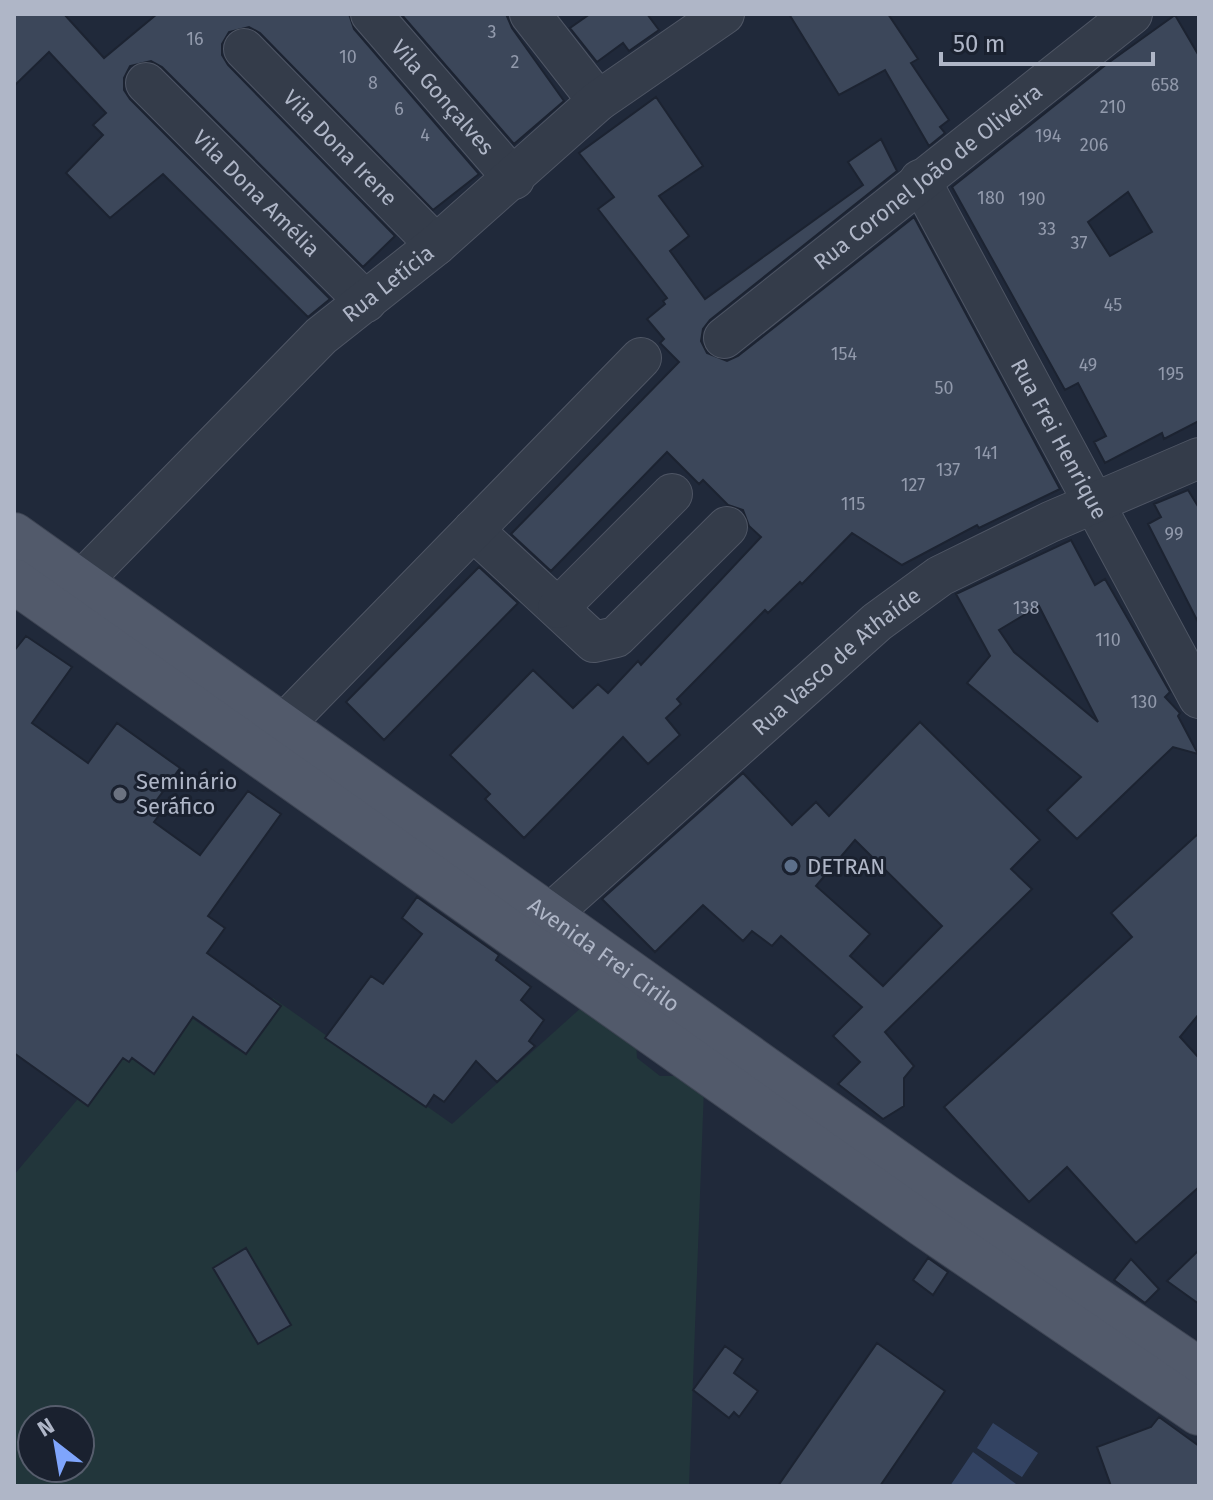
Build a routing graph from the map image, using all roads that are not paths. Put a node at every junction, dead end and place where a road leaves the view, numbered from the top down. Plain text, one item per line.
1 (371, 14) edge
2 (530, 14) edge
3 (1132, 14) edge
4 (716, 17) edge
5 (244, 49) dead end
6 (146, 83) dead end
7 (598, 101) junction
8 (514, 179) junction
9 (920, 180) junction
10 (436, 245) junction
11 (366, 302) junction
12 (724, 338) dead end
13 (641, 358) dead end
14 (1199, 458) edge
15 (672, 494) dead end
16 (1096, 503) junction
17 (727, 527) dead end
18 (473, 530) junction
19 (14, 535) edge
20 (38, 595) edge
21 (558, 608) junction
22 (1199, 698) edge
23 (282, 726) junction
24 (537, 930) junction
25 (1199, 1370) edge
26 (1199, 1413) edge

1 - 8 street, Vila Gonçalves
2 - 7 street
3 - 9 street, Rua Coronel João de Oliveira
4 - 7 street, Rua Letícia
5 - 10 street, Vila Dona Irene
6 - 11 street, Vila Dona Amélia
7 - 8 street, Rua Letícia
8 - 10 street, Rua Letícia
9 - 12 street, Rua Coronel João de Oliveira
9 - 16 street, Rua Frei Henrique
10 - 11 street, Rua Letícia
11 - 20 street, Rua Letícia
13 - 18 street
14 - 16 street, Rua Vasco de Athaíde
15 - 21 street
16 - 22 street, Rua Frei Henrique
16 - 24 street, Rua Vasco de Athaíde
17 - 21 street
18 - 21 street
18 - 23 street
19 - 20 main road, Avenida Frei Cirilo
20 - 23 main road, Avenida Frei Cirilo
20 - 24 main road, Avenida Frei Cirilo
23 - 24 main road, Avenida Frei Cirilo
24 - 25 main road, Avenida Frei Cirilo
24 - 26 main road, Avenida Frei Cirilo

